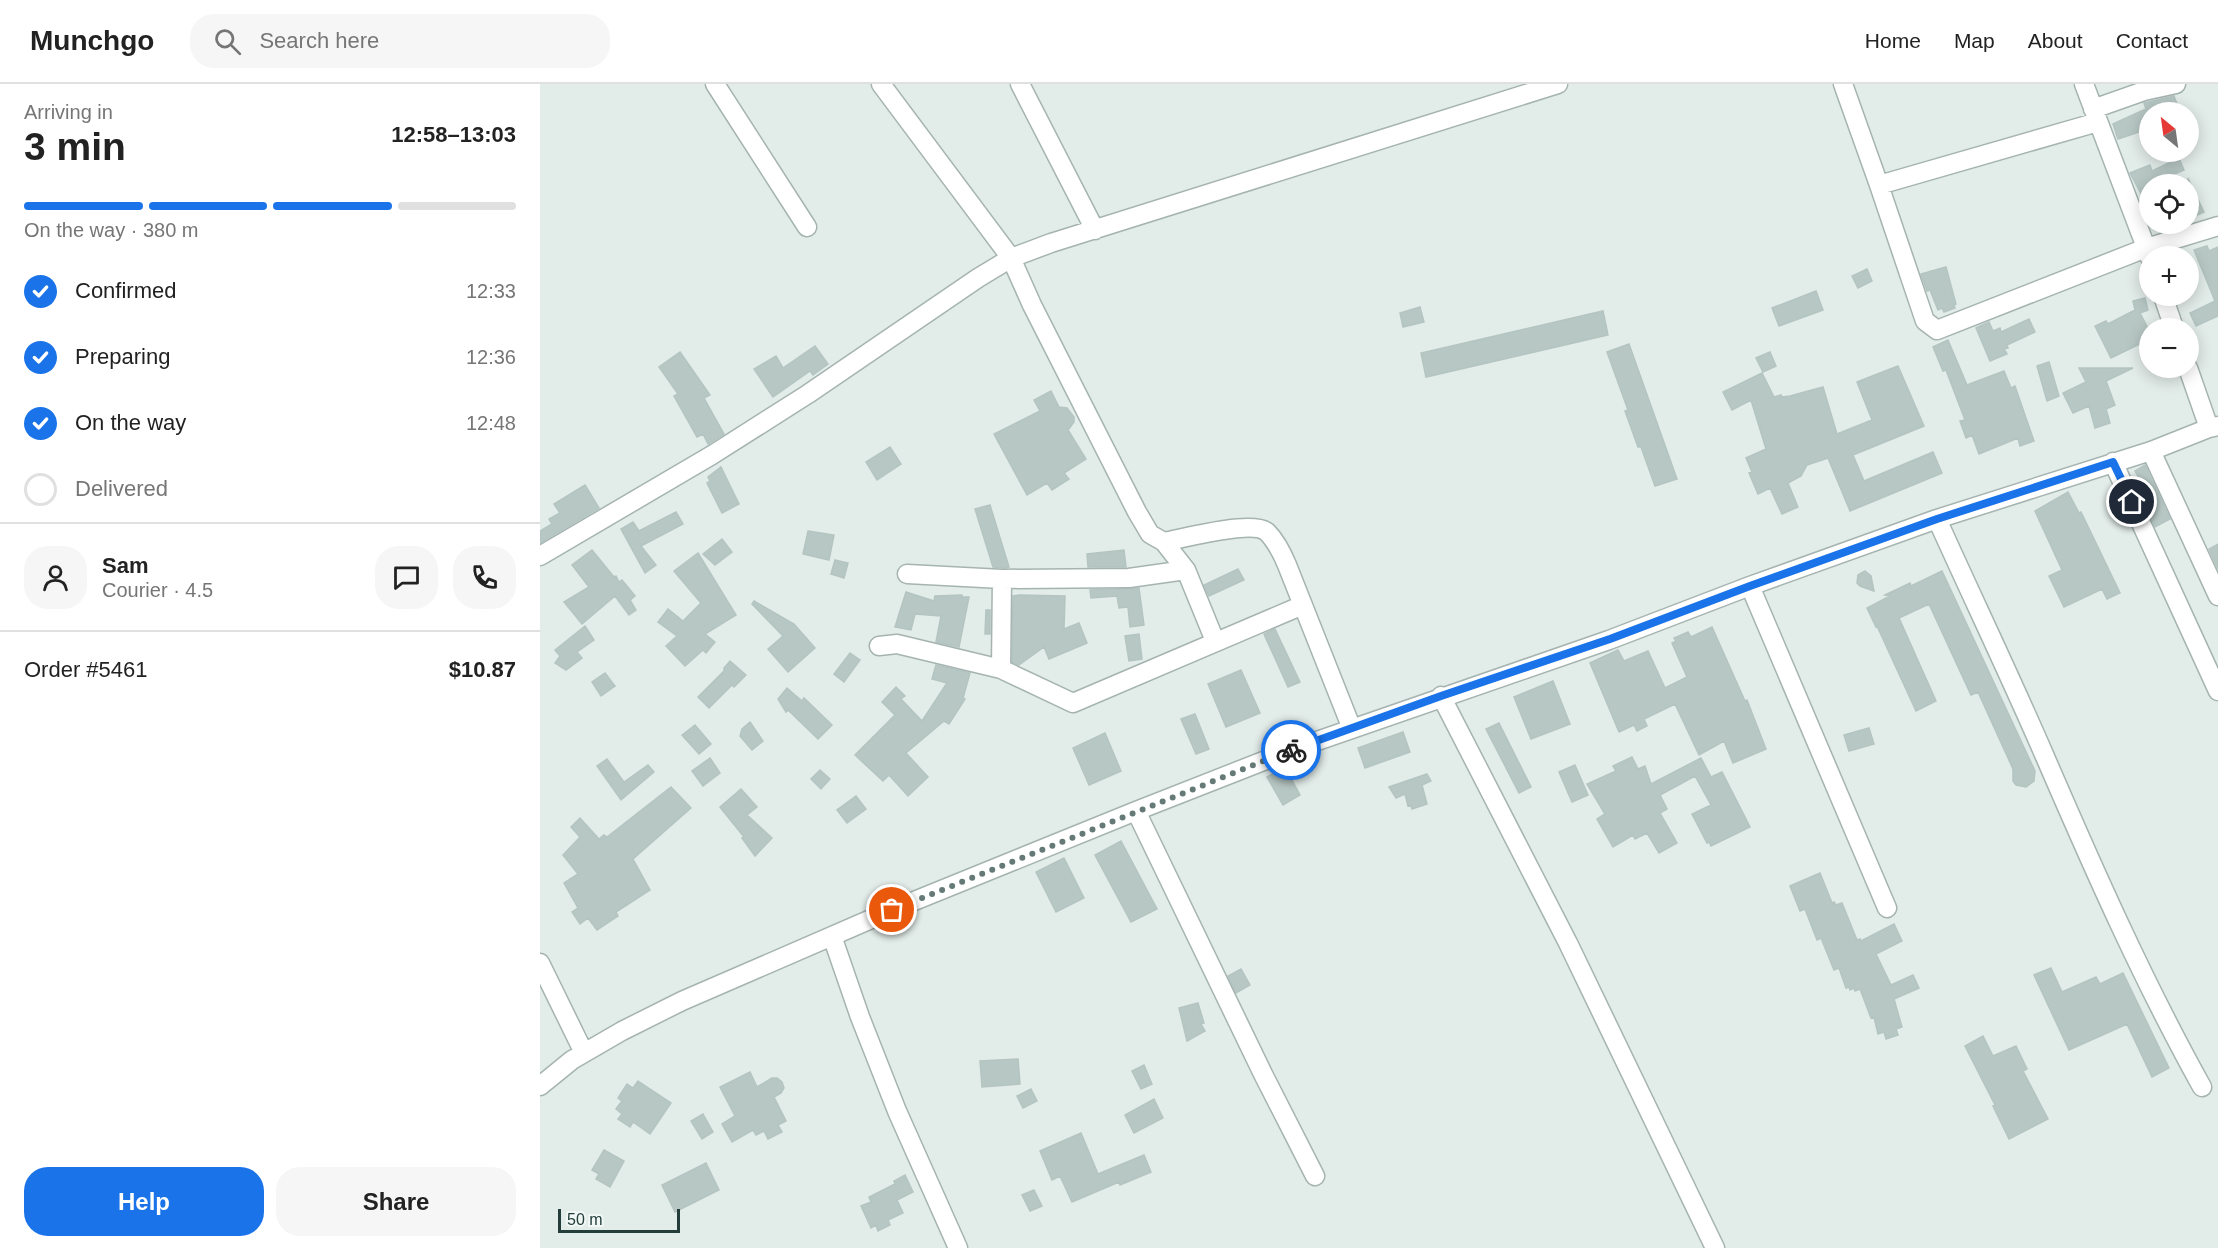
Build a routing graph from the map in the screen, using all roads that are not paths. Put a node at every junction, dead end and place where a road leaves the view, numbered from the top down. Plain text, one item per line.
1 (715, 84) edge
2 (882, 84) edge
3 (1020, 84) edge
4 (1558, 84) edge
5 (1843, 84) edge
6 (2084, 84) edge
7 (2176, 84) edge
8 (2095, 115) junction
9 (1879, 185) junction
10 (2218, 226) edge
11 (807, 227) dead end
12 (1095, 230) junction
13 (2145, 246) edge
14 (2166, 246) edge
15 (2139, 256) edge
16 (1011, 258) junction
17 (2192, 378) edge
18 (2213, 427) edge
19 (2151, 451) junction
20 (2113, 462) junction
21 (1937, 519) junction
22 (1164, 542) junction
23 (540, 556) edge
24 (1186, 570) junction
25 (907, 574) dead end
26 (1002, 579) junction
27 (1750, 586) junction
28 (2218, 596) edge
29 (1304, 605) junction
30 (1215, 641) junction
31 (879, 646) dead end
32 (1001, 669) junction
33 (2218, 691) edge
34 (1441, 696) junction
35 (1352, 729) junction
36 (1136, 811) junction
37 (1887, 908) dead end
38 (832, 936) junction
39 (540, 963) edge
40 (584, 1053) junction
41 (540, 1086) edge
42 (2202, 1087) dead end
43 (1315, 1176) dead end
44 (958, 1248) edge
45 (1715, 1248) edge

1 - 11 street
2 - 16 street
3 - 12 street
4 - 12 street
5 - 9 street
6 - 8 street
7 - 8 street
8 - 9 street
8 - 13 street
9 - 15 street
10 - 14 street
12 - 16 street
16 - 22 street
16 - 23 street
17 - 18 street
18 - 19 street
19 - 20 street
19 - 28 street
20 - 21 street
20 - 33 street
21 - 27 street
21 - 42 street
22 - 24 street
22 - 29 street
24 - 26 street
24 - 30 street
25 - 26 street
26 - 32 street
27 - 34 street
27 - 37 street
29 - 30 street
29 - 35 street
30 - 32 street
31 - 32 street
34 - 35 street
34 - 45 street
35 - 36 street
36 - 38 street
36 - 43 street
38 - 40 street
38 - 44 street
39 - 40 street
40 - 41 street

